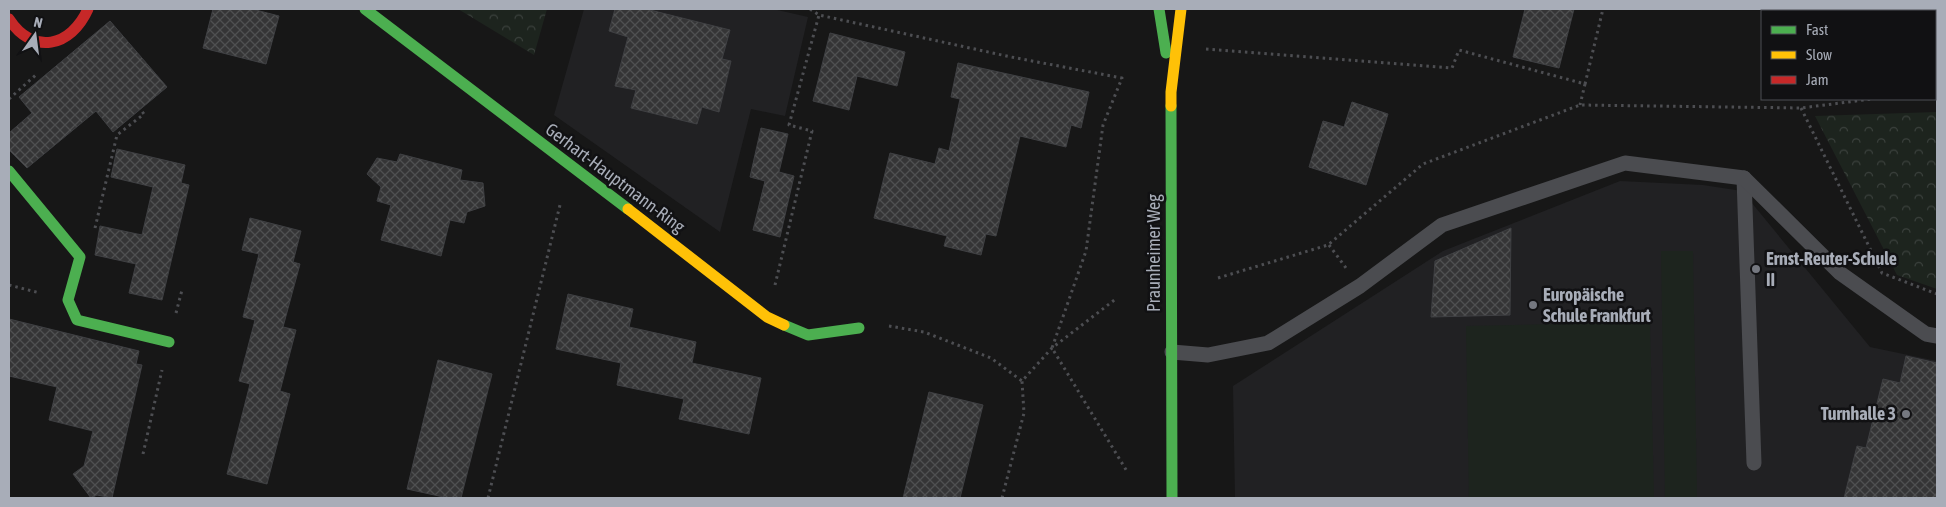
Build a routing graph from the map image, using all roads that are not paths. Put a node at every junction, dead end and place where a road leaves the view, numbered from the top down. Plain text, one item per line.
1 (88, 9) edge
2 (365, 9) edge
3 (1159, 9) edge
4 (1181, 9) edge
5 (9, 19) edge
6 (1170, 92) junction
7 (9, 172) edge
8 (1744, 178) junction
9 (859, 328) dead end
10 (1937, 336) edge
11 (169, 342) dead end
12 (1172, 352) junction
13 (1754, 463) dead end
14 (1172, 498) edge

1 - 5 street
2 - 9 street, Gerhart-Hauptmann-Ring
3 - 6 street
4 - 6 street, Praunheimer Weg
6 - 12 street, Praunheimer Weg
7 - 11 street
8 - 10 lane
8 - 12 lane
8 - 13 lane
12 - 14 street, Praunheimer Weg

